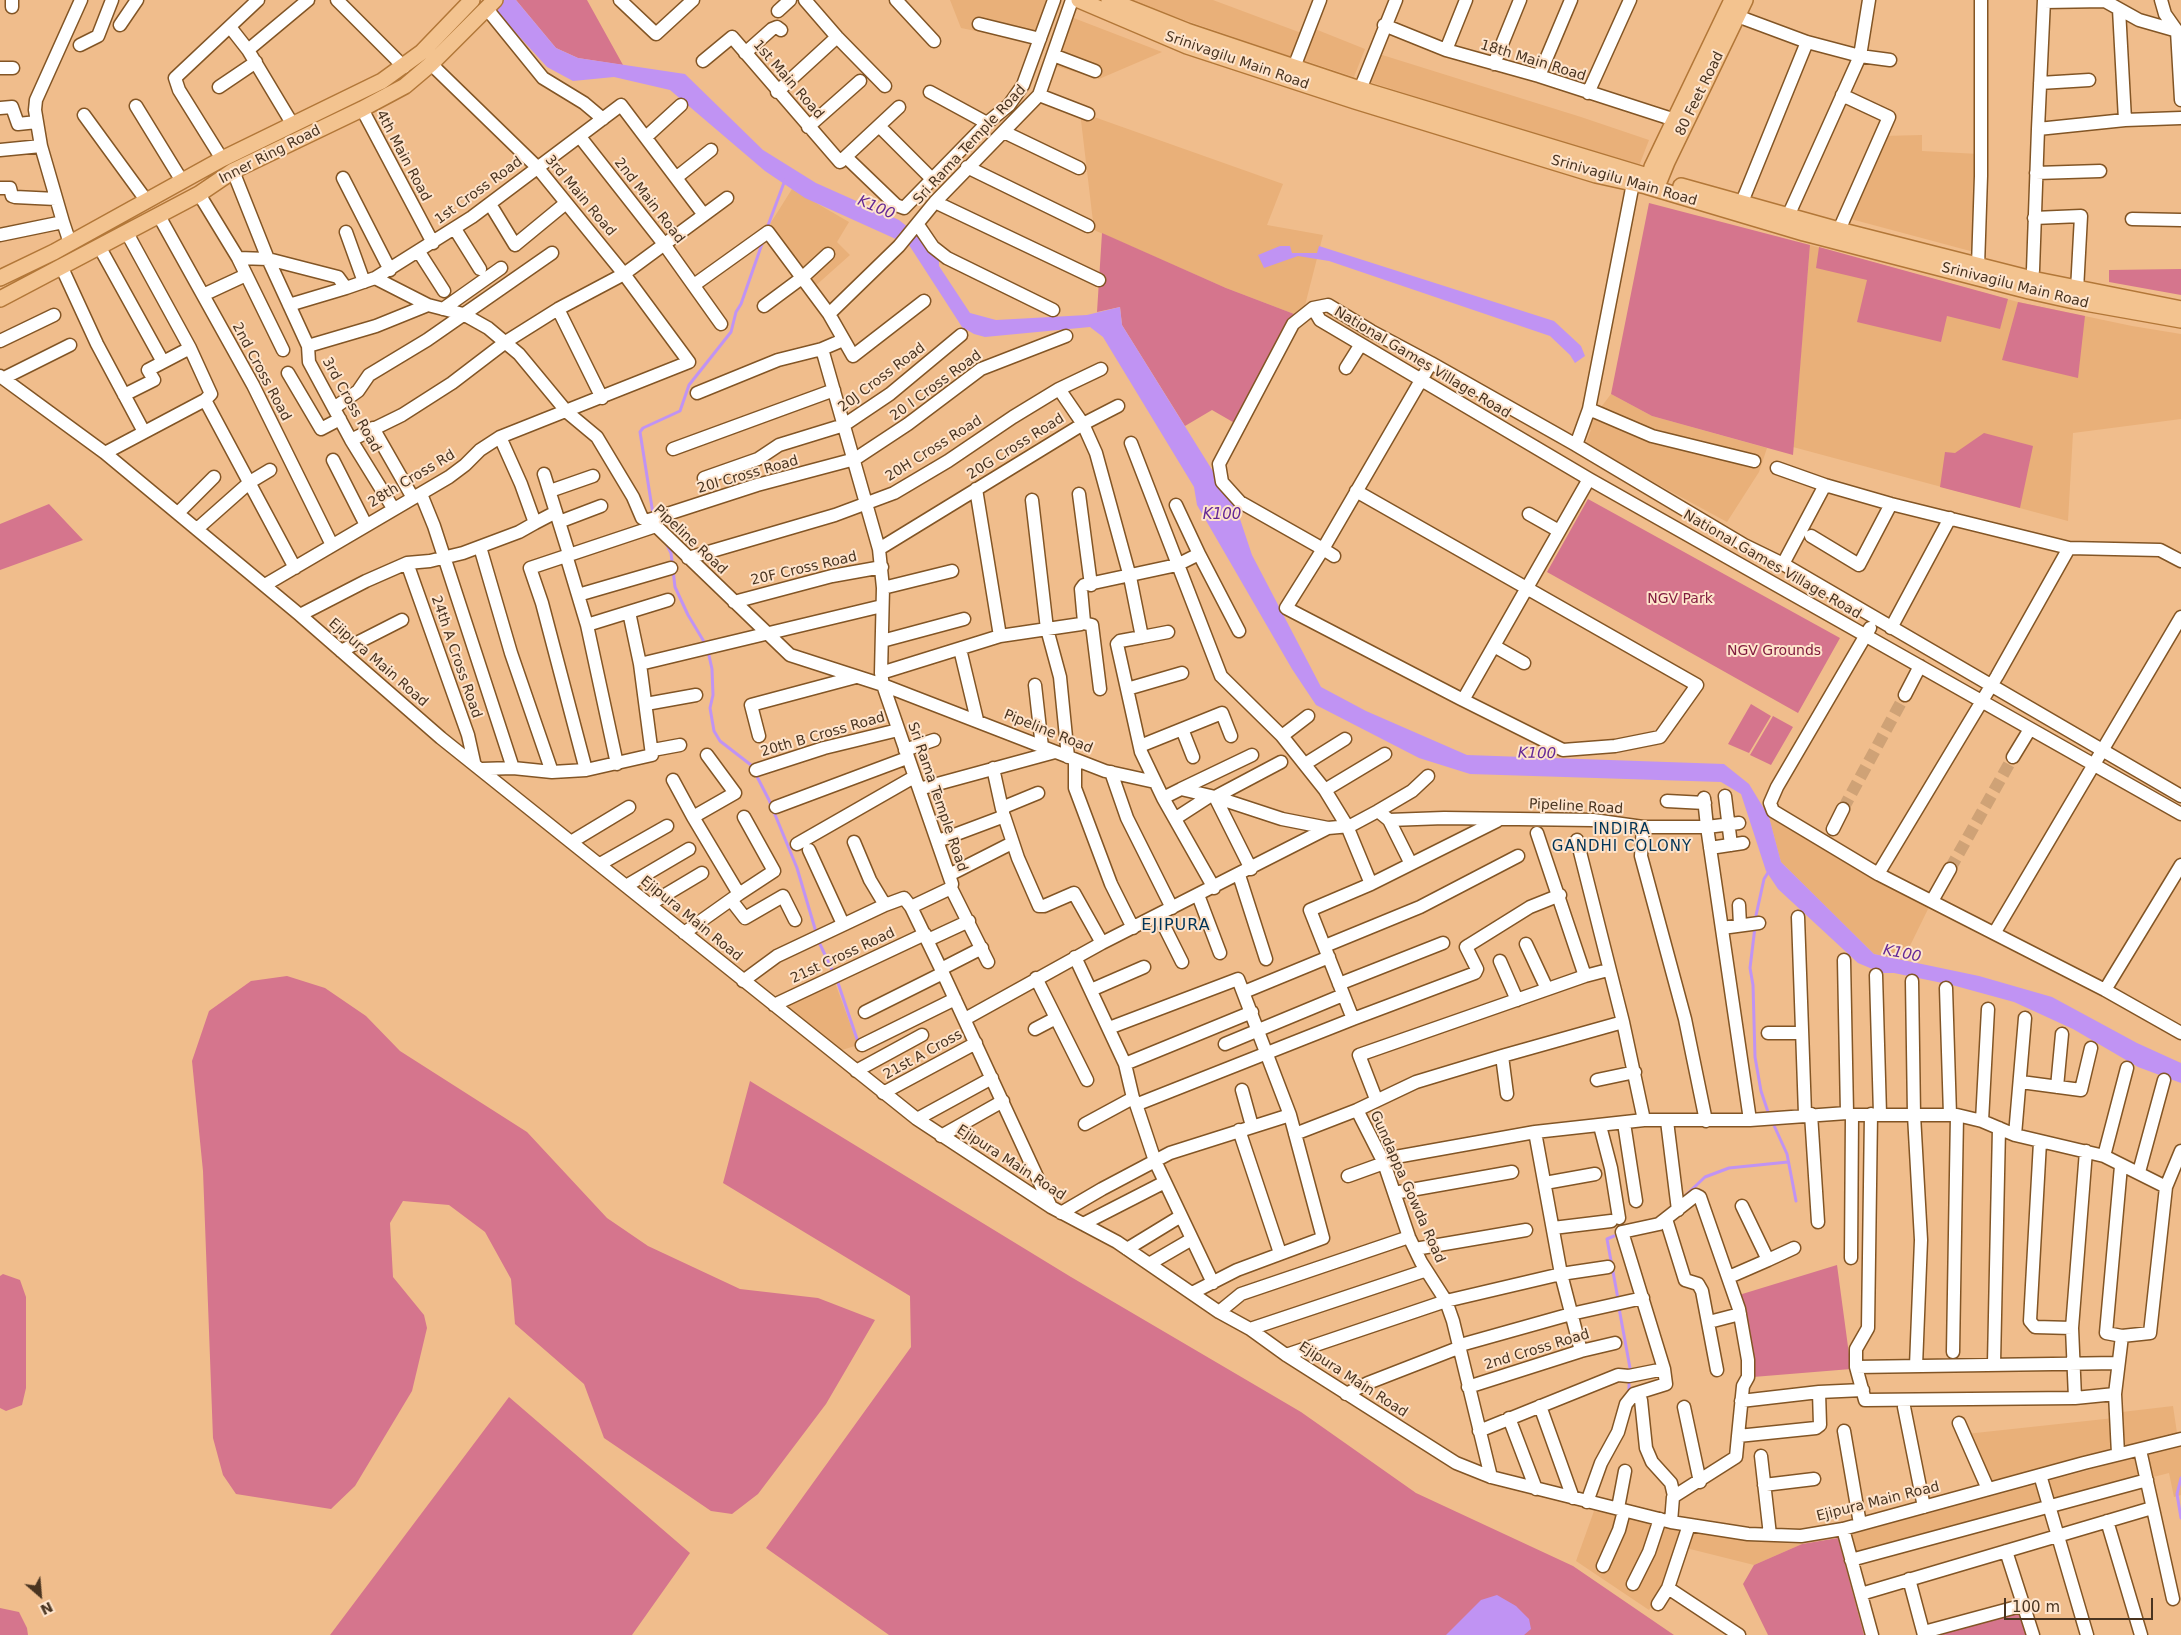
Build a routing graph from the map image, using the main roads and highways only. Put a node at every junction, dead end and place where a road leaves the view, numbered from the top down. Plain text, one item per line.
1 (1079, 0) edge
2 (1109, 0) edge
3 (1745, 0) edge
4 (470, 1) edge
5 (491, 4) edge
6 (1732, 9) edge
7 (1292, 73) junction
8 (1646, 182) junction
9 (0, 278) edge
10 (2031, 285) junction
11 (0, 299) edge
12 (2181, 309) edge
13 (2181, 320) edge

1 - 7 main road, Srinivagilu Main Road
2 - 7 main road, Srinivagilu Main Road
3 - 6 main road, 80 Feet Road
4 - 9 main road, Inner Ring Road
5 - 11 main road, Inner Ring Road
6 - 8 main road, 80 Feet Road
6 - 8 main road, 80 Feet Road
7 - 8 main road, Srinivagilu Main Road
8 - 10 main road, Srinivagilu Main Road
8 - 10 main road, Srinivagilu Main Road
10 - 12 main road, Srinivagilu Main Road
10 - 13 main road, Srinivagilu Main Road

